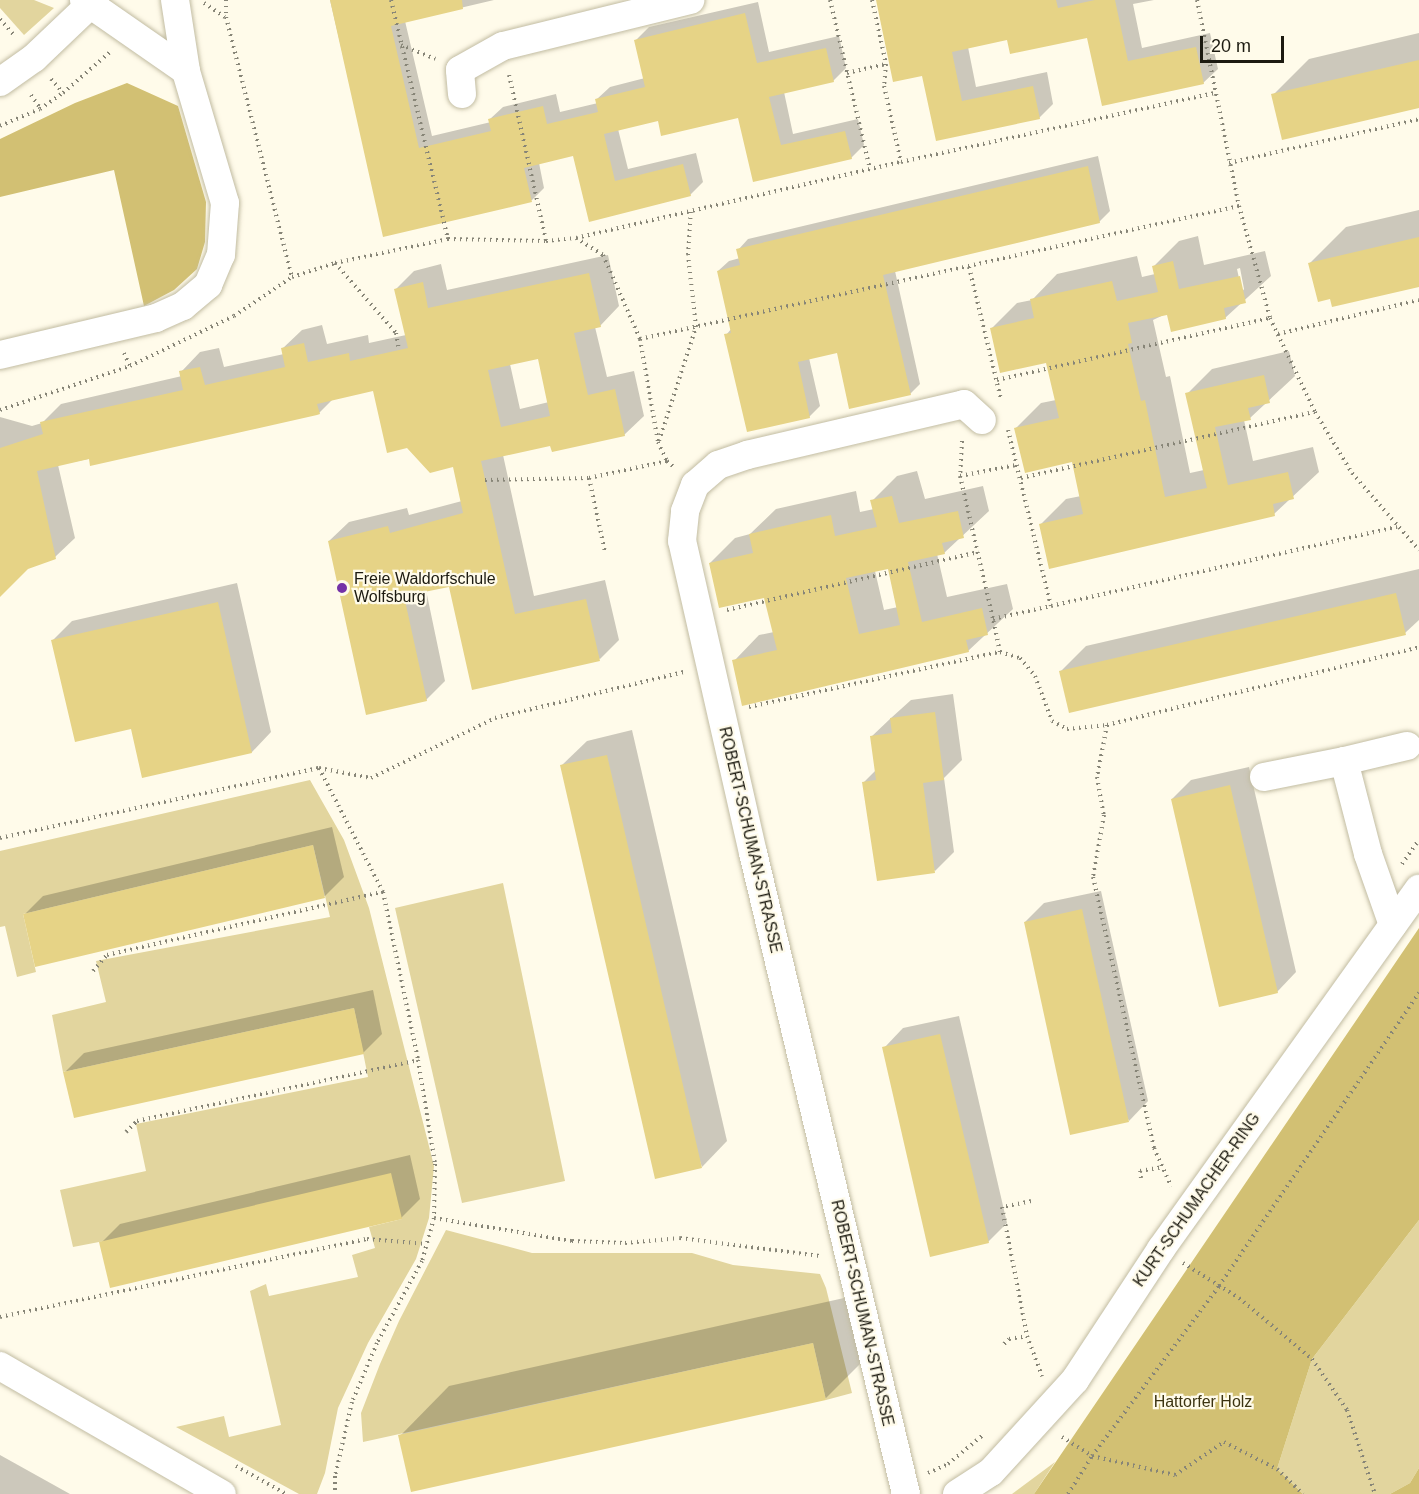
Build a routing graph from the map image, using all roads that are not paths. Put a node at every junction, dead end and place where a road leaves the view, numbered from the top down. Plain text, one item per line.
1 (690, 0) edge
2 (90, 1) edge
3 (188, 1) edge
4 (186, 71) junction
5 (0, 82) edge
6 (461, 82) road end
7 (0, 355) edge
8 (997, 415) road end
9 (1407, 746) dead end
10 (1344, 761) junction
11 (1264, 777) dead end
12 (1419, 889) edge
13 (1393, 926) junction
14 (0, 1366) edge
15 (222, 1494) edge
16 (906, 1494) edge
17 (957, 1494) edge

1 - 6 street
2 - 4 street
2 - 5 street
3 - 4 street
4 - 7 street
8 - 16 street, ROBERT-SCHUMAN-STRASSE
9 - 10 street
10 - 11 street
10 - 13 street
12 - 13 street, KURT-SCHUMACHER-RING
13 - 17 street, KURT-SCHUMACHER-RING
14 - 15 street

